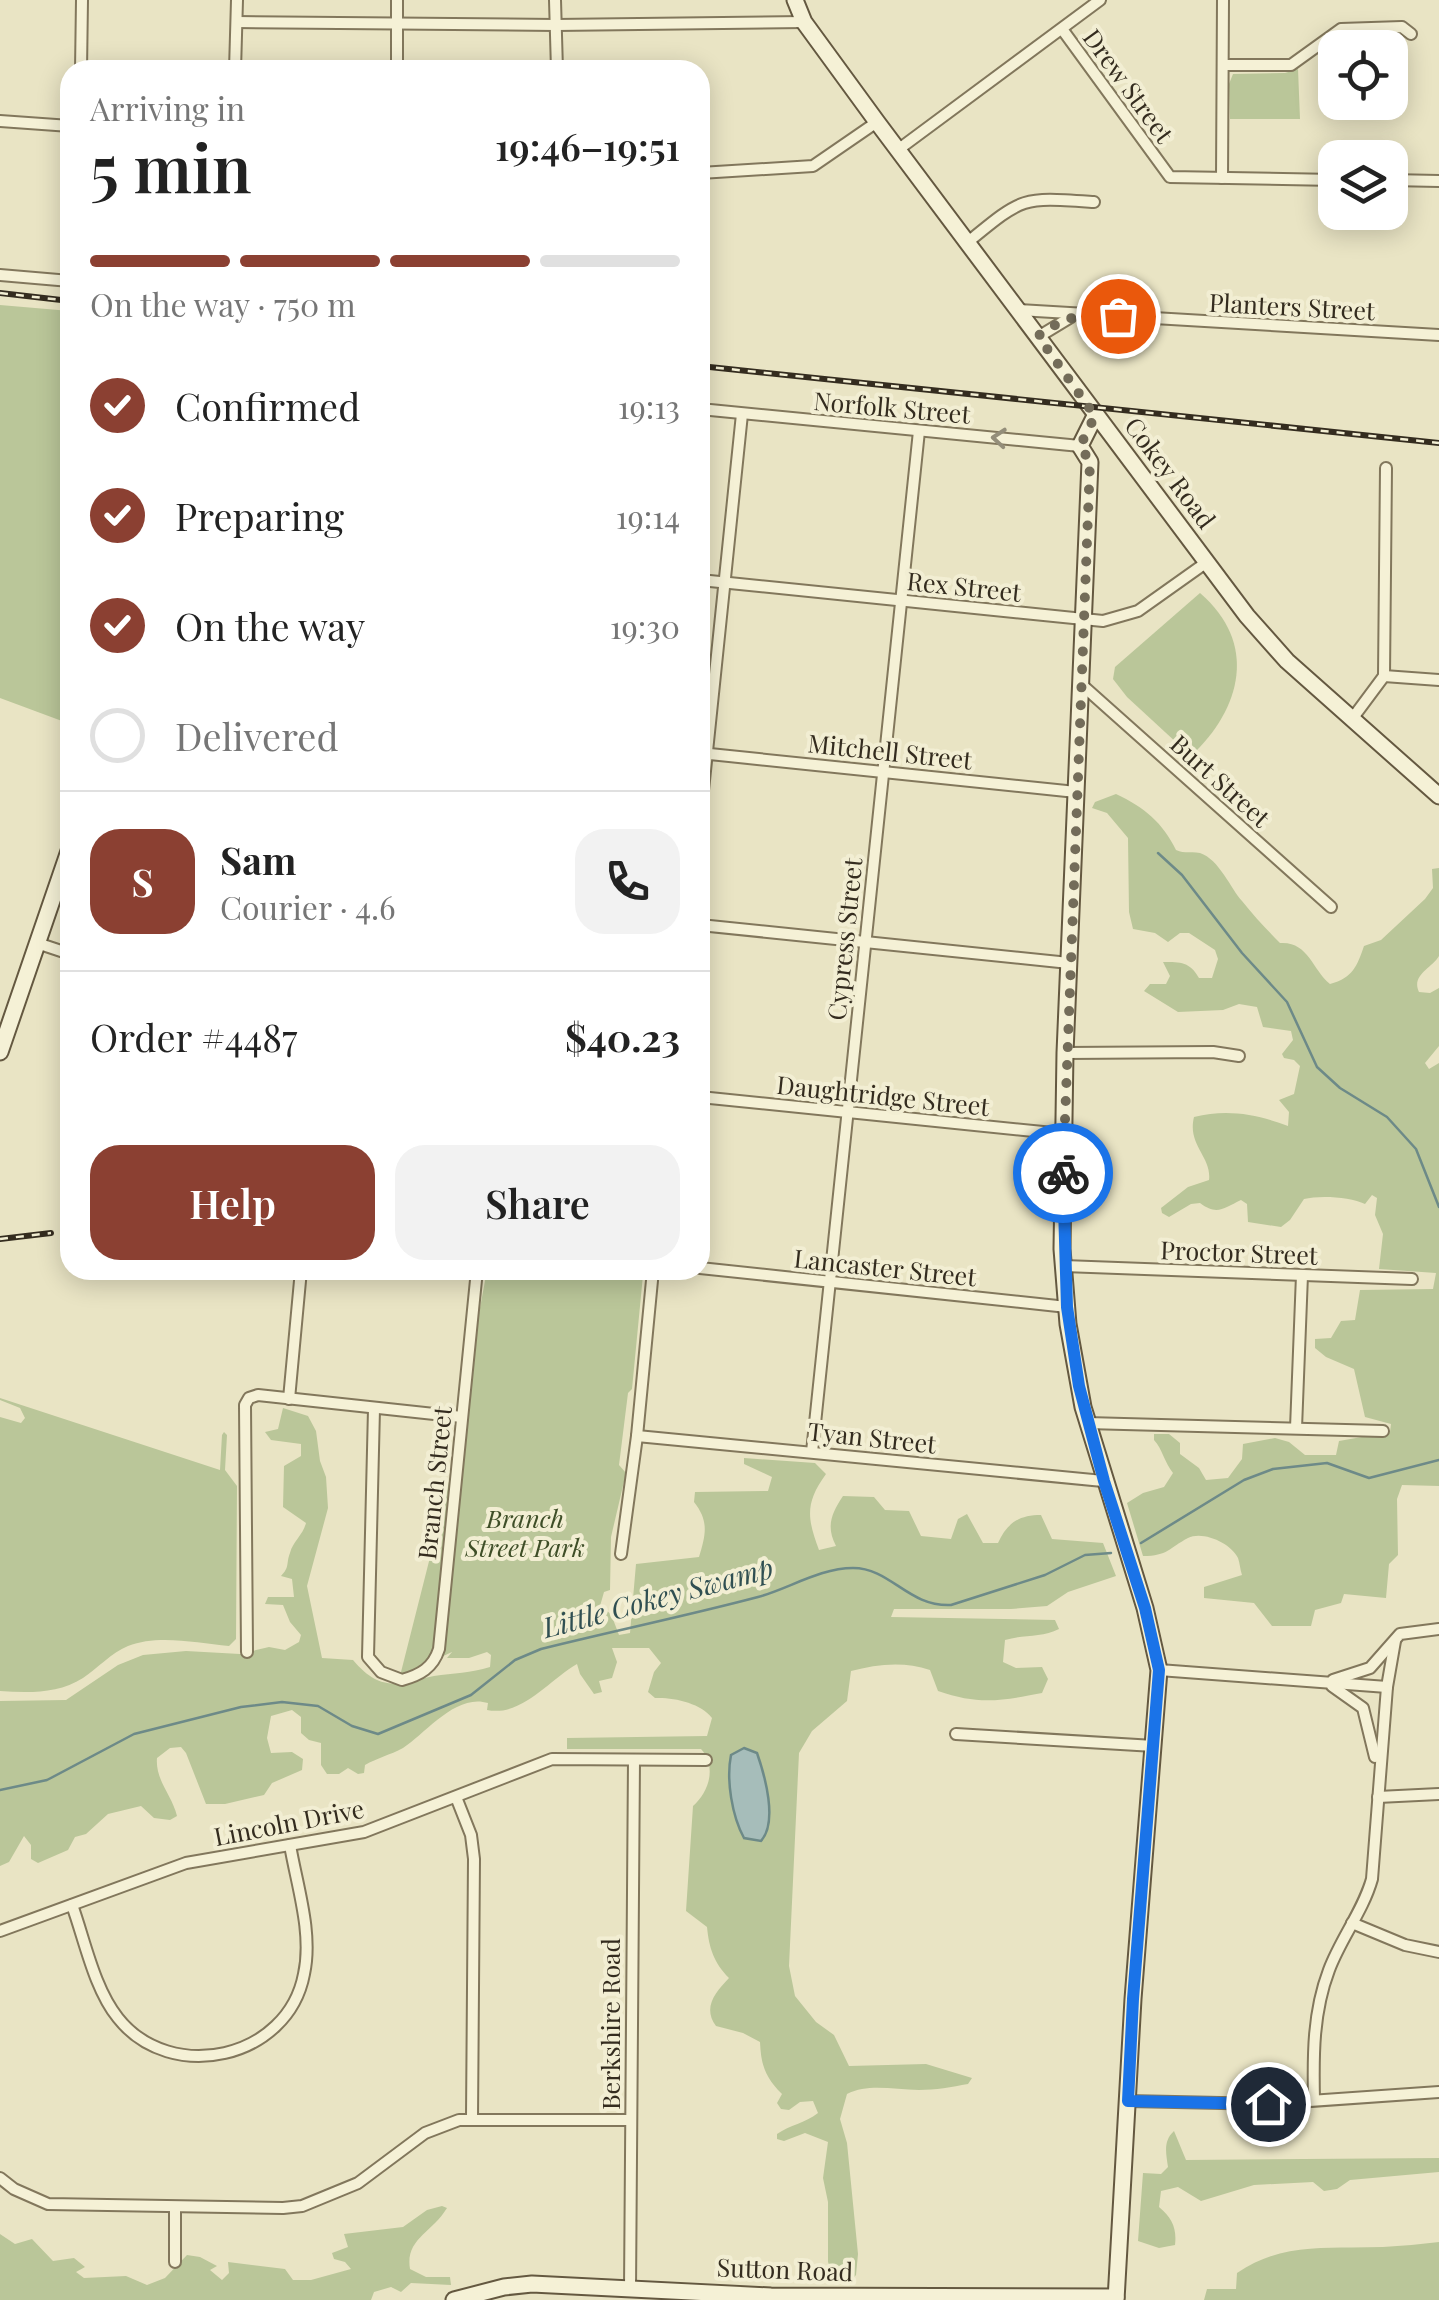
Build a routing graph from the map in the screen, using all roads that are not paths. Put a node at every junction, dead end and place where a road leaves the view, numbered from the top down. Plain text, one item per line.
1 (82, 0) edge
2 (237, 0) edge
3 (397, 0) edge
4 (556, 0) edge
5 (795, 0) edge
6 (1100, 0) edge
7 (1223, 0) edge
8 (238, 22) junction
9 (804, 22) junction
10 (398, 25) junction
11 (556, 25) junction
12 (1062, 30) junction
13 (1411, 34) dead end
14 (81, 60) edge
15 (236, 60) edge
16 (397, 60) edge
17 (558, 60) edge
18 (1223, 66) junction
19 (0, 121) edge
20 (877, 122) junction
21 (60, 125) edge
22 (899, 149) junction
23 (710, 172) edge
24 (1222, 178) junction
25 (1318, 180) edge
26 (1408, 180) edge
27 (1439, 181) edge
28 (1094, 202) dead end
29 (968, 242) junction
30 (0, 274) edge
31 (60, 280) edge
32 (1019, 310) junction
33 (1082, 314) junction
34 (1439, 335) edge
35 (1038, 336) junction
36 (710, 410) edge
37 (742, 414) junction
38 (1095, 416) junction
39 (918, 431) junction
40 (1080, 446) junction
41 (1386, 468) dead end
42 (1207, 562) junction
43 (710, 581) edge
44 (724, 583) junction
45 (900, 600) junction
46 (1083, 620) junction
47 (1384, 676) junction
48 (1439, 680) edge
49 (1082, 685) junction
50 (710, 703) edge
51 (1352, 719) junction
52 (710, 755) edge
53 (882, 771) junction
54 (1076, 792) junction
55 (1439, 796) edge
56 (60, 877) edge
57 (1331, 907) dead end
58 (710, 926) edge
59 (865, 940) junction
60 (37, 943) junction
61 (60, 951) edge
62 (1069, 963) junction
63 (0, 1052) edge
64 (1065, 1053) junction
65 (1239, 1056) dead end
66 (710, 1098) edge
67 (846, 1112) junction
68 (1063, 1134) junction
69 (1064, 1266) junction
70 (710, 1269) edge
71 (1302, 1276) junction
72 (300, 1280) edge
73 (476, 1280) edge
74 (651, 1280) edge
75 (1412, 1280) dead end
76 (828, 1282) junction
77 (1067, 1307) junction
78 (289, 1398) junction
79 (374, 1409) junction
80 (462, 1417) junction
81 (1086, 1422) junction
82 (1296, 1428) junction
83 (1383, 1431) dead end
84 (637, 1436) junction
85 (812, 1452) junction
86 (1104, 1481) junction
87 (621, 1554) dead end
88 (1439, 1629) edge
89 (1395, 1641) junction
90 (247, 1652) dead end
91 (1159, 1670) junction
92 (1322, 1682) junction
93 (1387, 1687) junction
94 (956, 1734) dead end
95 (1154, 1746) junction
96 (634, 1760) junction
97 (706, 1760) dead end
98 (1378, 1774) junction
99 (1439, 1794) edge
100 (456, 1797) junction
101 (1378, 1797) junction
102 (290, 1845) junction
103 (72, 1905) junction
104 (1352, 1923) junction
105 (0, 1932) edge
106 (1439, 1952) edge
107 (1439, 2092) edge
108 (1314, 2100) junction
109 (1128, 2101) junction
110 (472, 2118) junction
111 (630, 2120) junction
112 (0, 2178) edge
113 (175, 2208) junction
114 (175, 2262) dead end
115 (630, 2289) junction
116 (1116, 2298) edge
117 (454, 2300) edge

1 - 14 street
2 - 8 street
3 - 10 street
4 - 11 street
5 - 9 street, Cokey Road
6 - 12 street
7 - 18 street
8 - 10 street
8 - 15 street
9 - 11 street
9 - 20 street, Cokey Road
10 - 11 street
10 - 16 street
11 - 17 street
12 - 22 street
12 - 24 street, Drew Street
13 - 18 street
18 - 24 street
19 - 21 street
20 - 22 street, Cokey Road
20 - 23 street
22 - 29 street, Cokey Road
24 - 25 street, Drew Street
26 - 27 street
28 - 29 street
29 - 32 street, Cokey Road
30 - 31 street
32 - 33 street, Planters Street
32 - 35 street, Cokey Road
33 - 34 street, Planters Street
33 - 35 street, Planters Street
35 - 38 street, Cokey Road
36 - 37 street, Norfolk Street
37 - 39 street, Norfolk Street
37 - 44 street
38 - 40 street
38 - 42 street, Cokey Road
40 -> 39 street, Norfolk Street
39 - 45 street, Cypress Street
40 - 46 street
41 - 47 street
42 - 46 street, Rex Street
42 - 51 street, Cokey Road
43 - 44 street, Rex Street
44 - 45 street, Rex Street
44 - 50 street
45 - 46 street, Rex Street
45 - 53 street, Cypress Street
46 - 49 street
47 - 48 street
47 - 51 street
49 - 54 street
49 - 57 street, Burt Street
51 - 55 street, Cokey Road
52 - 53 street, Mitchell Street
53 - 54 street, Mitchell Street
53 - 59 street, Cypress Street
54 - 62 street
56 - 60 street
58 - 59 street
59 - 62 street
59 - 67 street, Cypress Street
60 - 61 street
60 - 63 street
62 - 64 street
64 - 65 street
64 - 68 street
66 - 67 street, Daughtridge Street
67 - 68 street, Daughtridge Street
67 - 76 street, Cypress Street
68 - 69 street
69 - 71 street, Proctor Street
69 - 77 street
70 - 76 street, Lancaster Street
71 - 75 street, Proctor Street
71 - 82 street
72 - 78 street
73 - 80 street, Branch Street
74 - 84 street
76 - 77 street, Lancaster Street
76 - 85 street, Cypress Street
77 - 81 street
78 - 79 street
78 - 90 street
79 - 80 street
79 - 80 street, Branch Street
81 - 82 street
81 - 86 street
82 - 83 street
84 - 85 street, Tyan Street
84 - 87 street
85 - 86 street, Tyan Street
86 - 91 street
88 - 89 street
89 - 92 street
89 - 93 street
91 - 92 street
91 - 95 street
92 - 93 street
92 - 98 street
93 - 98 street
94 - 95 street
95 - 109 street
96 - 97 street, Lincoln Drive
96 - 100 street, Lincoln Drive
96 - 111 street, Berkshire Road
98 - 101 street
99 - 101 street
100 - 102 street, Lincoln Drive
100 - 110 street
101 - 104 street
102 - 103 street, Lincoln Drive
102 - 103 street
103 - 105 street, Lincoln Drive
104 - 106 street
104 - 108 street
107 - 108 street
108 - 109 street
109 - 116 street
110 - 111 street
110 - 113 street
111 - 115 street, Berkshire Road
112 - 113 street
113 - 114 street
115 - 116 street, Sutton Road
115 - 117 street, Sutton Road

